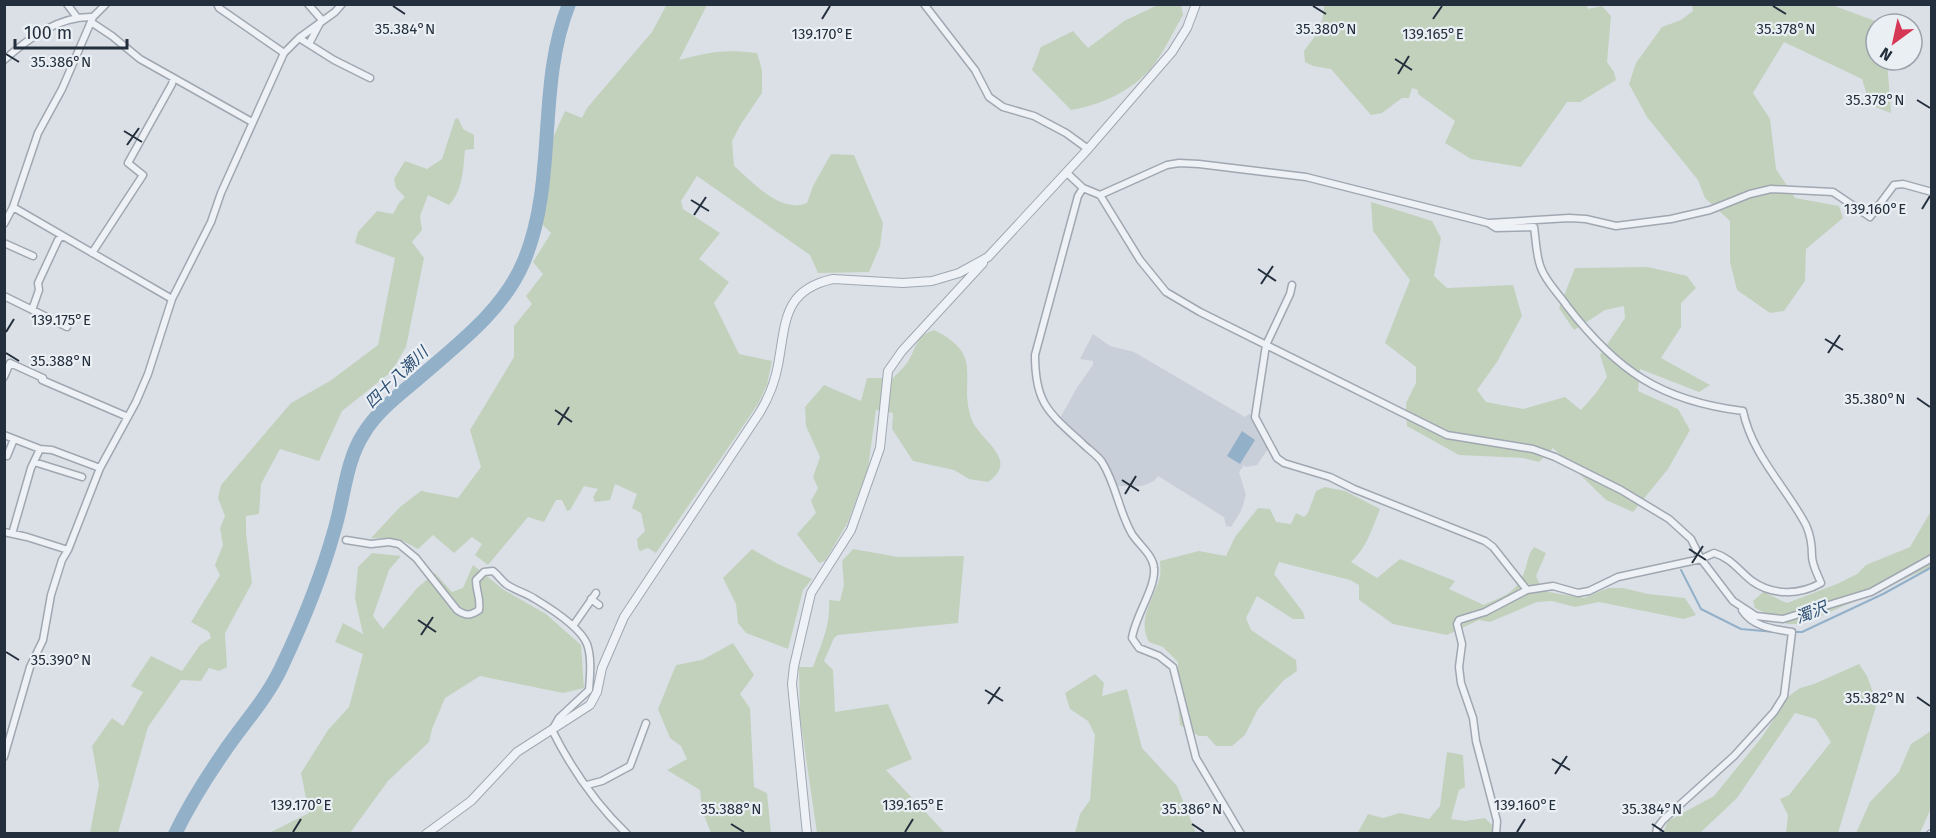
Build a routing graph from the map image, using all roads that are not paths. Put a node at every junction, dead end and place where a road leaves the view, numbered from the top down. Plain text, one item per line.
1 (67, 4) edge
2 (106, 4) edge
3 (217, 4) edge
4 (308, 4) edge
5 (342, 4) edge
6 (924, 4) edge
7 (1196, 4) edge
8 (76, 16) junction
9 (92, 20) junction
10 (321, 22) junction
11 (299, 38) junction
12 (309, 44) junction
13 (284, 53) junction
14 (4, 60) edge
15 (173, 78) junction
16 (370, 78) dead end
17 (252, 122) junction
18 (1088, 149) junction
19 (148, 168) dead end
20 (1067, 173) junction
21 (143, 175) junction
22 (1083, 188) junction
23 (1932, 192) edge
24 (1100, 195) junction
25 (13, 207) junction
26 (5, 220) edge
27 (1488, 223) junction
28 (62, 236) junction
29 (4, 243) edge
30 (92, 253) junction
31 (33, 256) dead end
32 (988, 257) junction
33 (1292, 285) dead end
34 (4, 296) edge
35 (172, 299) junction
36 (32, 310) junction
37 (67, 327) dead end
38 (1266, 345) junction
39 (4, 377) edge
40 (128, 417) junction
41 (4, 435) edge
42 (14, 439) junction
43 (40, 449) junction
44 (8, 456) dead end
45 (34, 462) junction
46 (100, 468) junction
47 (82, 477) dead end
48 (4, 532) edge
49 (12, 534) junction
50 (346, 540) dead end
51 (68, 550) junction
52 (1932, 558) edge
53 (1701, 559) junction
54 (1527, 590) junction
55 (596, 592) dead end
56 (591, 599) junction
57 (599, 605) dead end
58 (1740, 607) junction
59 (573, 626) junction
60 (646, 723) dead end
61 (552, 730) junction
62 (4, 757) edge
63 (587, 784) junction
64 (426, 834) edge
65 (627, 834) edge
66 (807, 834) edge
67 (1241, 834) edge
68 (1496, 834) edge
69 (1656, 834) edge

1 - 8 street
2 - 9 street
3 - 13 street
4 - 10 street
5 - 10 street
6 - 18 street
7 - 18 street
8 - 9 street
8 - 14 street
9 - 15 street
9 - 25 street
10 - 11 street
10 - 12 street
11 - 12 street
11 - 13 street
12 - 16 street
13 - 17 street
15 - 17 street
15 - 21 street
17 - 35 street
18 - 20 street
19 - 21 street
20 - 22 street
20 - 32 street
21 - 30 street
22 - 24 street
22 - 67 street
23 - 27 street
24 - 27 street
24 - 38 street
25 - 26 street
25 - 28 street
27 - 53 street
28 - 30 street
28 - 36 street
29 - 31 street
30 - 35 street
32 - 61 street
32 - 66 street
33 - 38 street
34 - 36 street
35 - 40 street
36 - 37 street
38 - 53 street
38 - 54 street
39 - 40 street
40 - 46 street
41 - 42 street
42 - 43 street
42 - 44 street
43 - 45 street
43 - 46 street
45 - 47 street
45 - 49 street
46 - 51 street
48 - 49 street
49 - 51 street
50 - 59 street
51 - 62 street
52 - 58 street
53 - 54 street
53 - 58 street
54 - 68 street
55 - 56 street
56 - 57 street
56 - 59 street
58 - 69 street
59 - 61 street
60 - 63 street
61 - 63 street
61 - 64 street
63 - 65 street

